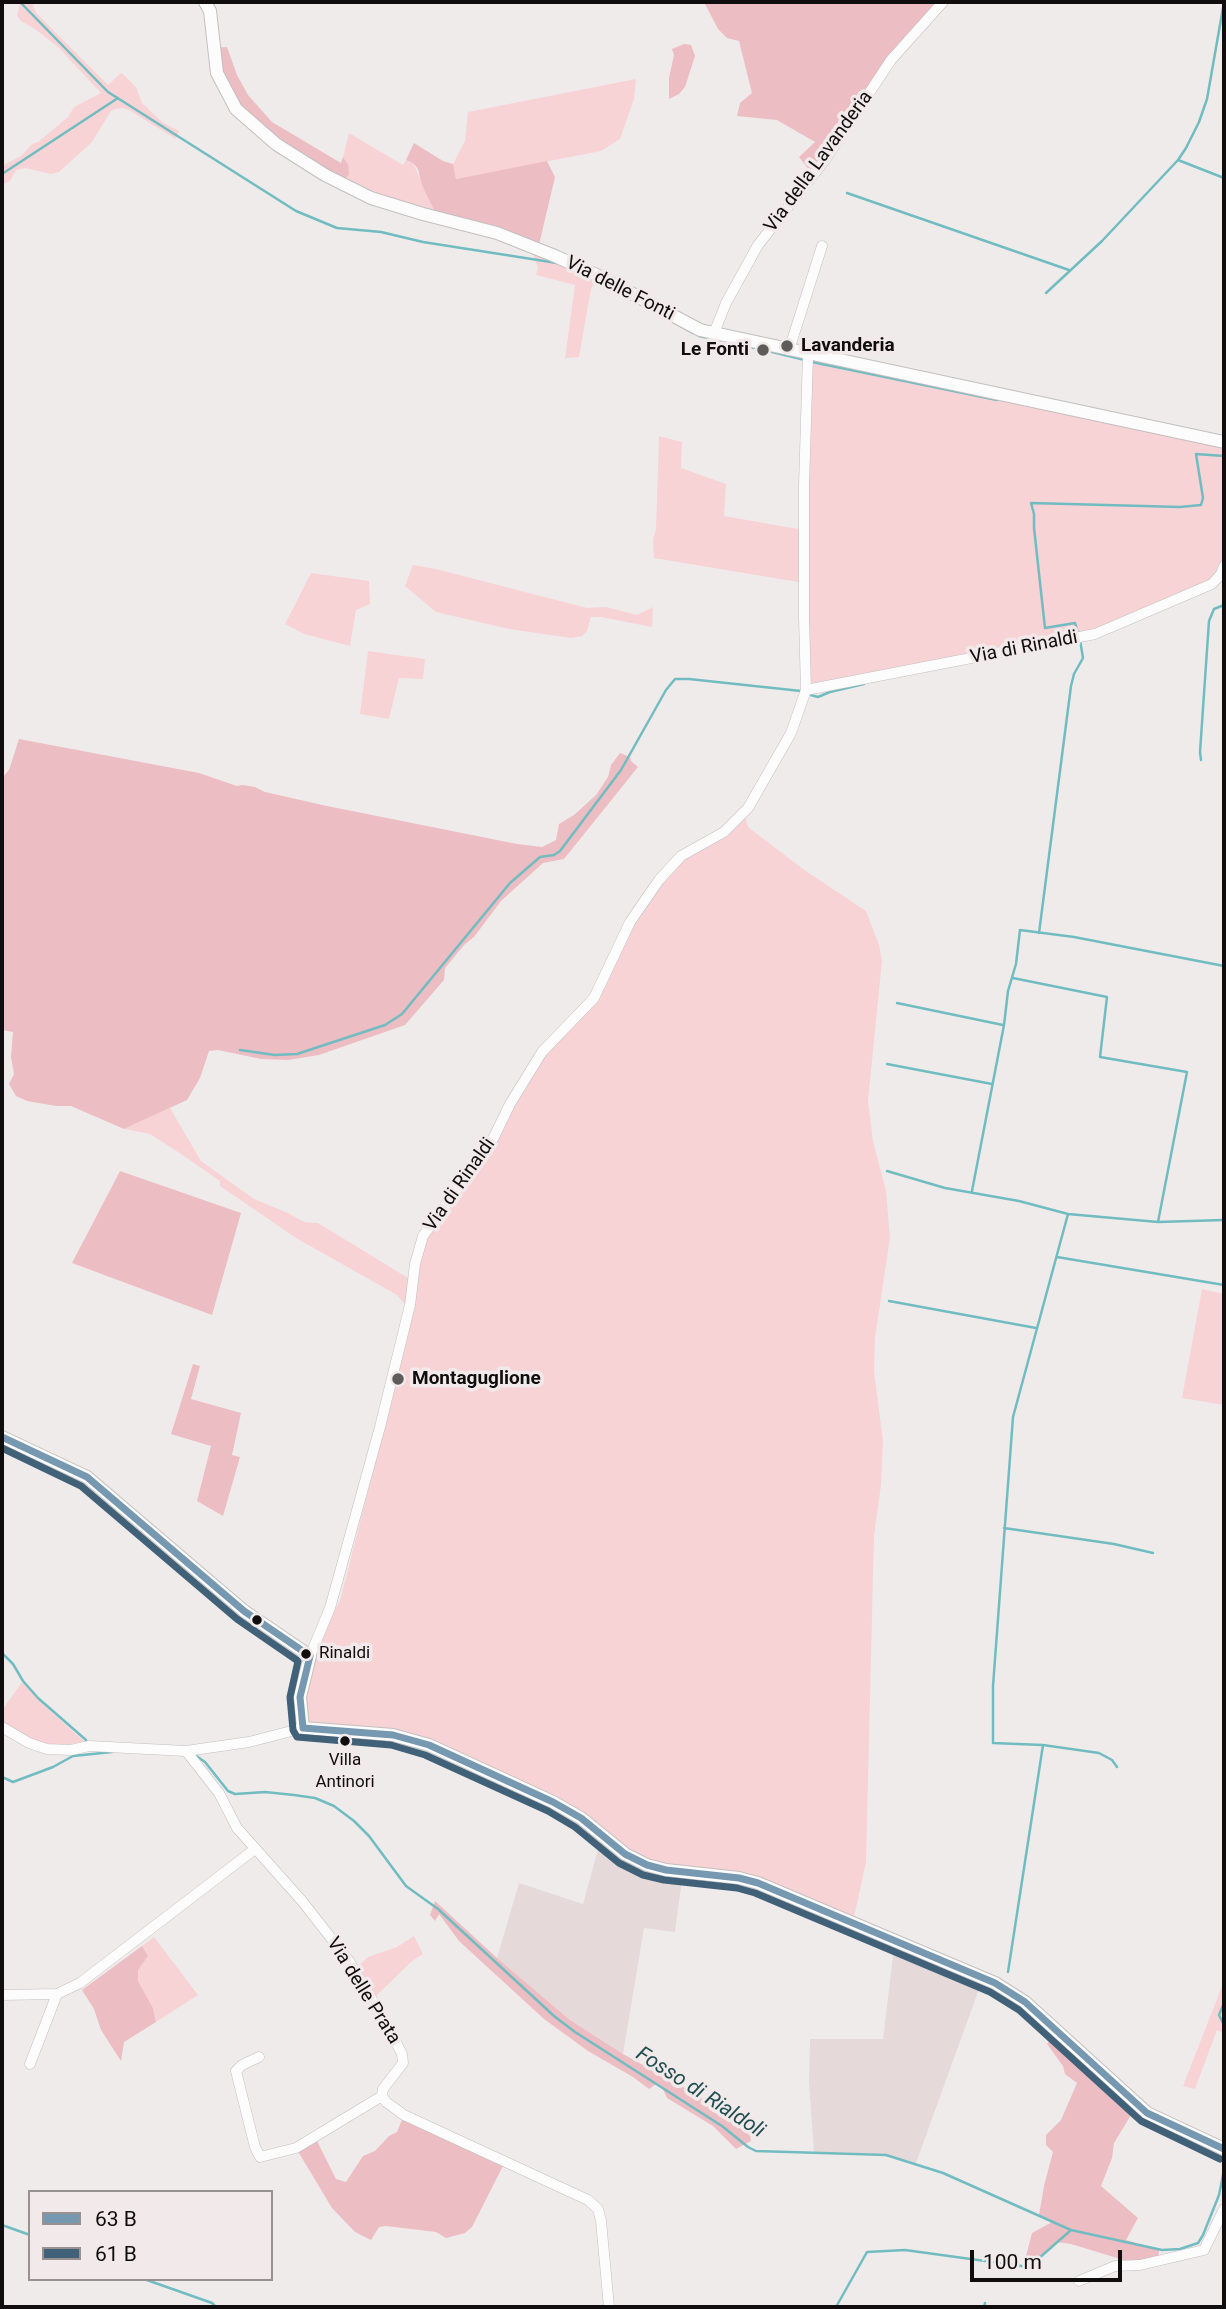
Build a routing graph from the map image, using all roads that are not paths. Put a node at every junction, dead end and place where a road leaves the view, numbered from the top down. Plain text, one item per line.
1 (205, 2) edge
2 (943, 2) edge
3 (822, 246) dead end
4 (714, 333) junction
5 (789, 350) junction
6 (808, 355) junction
7 (1224, 442) edge
8 (1224, 566) edge
9 (806, 691) junction
10 (2, 1437) edge
11 (310, 1656) junction
12 (2, 1727) edge
13 (303, 1728) junction
14 (186, 1751) junction
15 (255, 1849) junction
16 (57, 1994) junction
17 (2, 1995) edge
18 (259, 2057) dead end
19 (30, 2064) dead end
20 (382, 2096) junction
21 (1223, 2149) edge
22 (1224, 2209) edge
23 (1079, 2281) dead end
24 (608, 2307) edge

1 - 4 street, Via delle Fonti
2 - 4 street, Via della Lavanderia
3 - 5 street
4 - 5 street, Via delle Fonti
5 - 6 street, Via delle Fonti
6 - 7 street, Via delle Fonti
6 - 9 street, Via di Rinaldi
8 - 9 street, Via di Rinaldi
9 - 11 street, Via di Rinaldi
10 - 11 street
11 - 13 street, Via di Rinaldi
12 - 14 street
13 - 14 street
13 - 21 street
14 - 15 street, Via delle Prata
15 - 16 street
15 - 20 street, Via delle Prata
16 - 17 street
16 - 19 street
18 - 20 street
20 - 24 street
22 - 23 street

